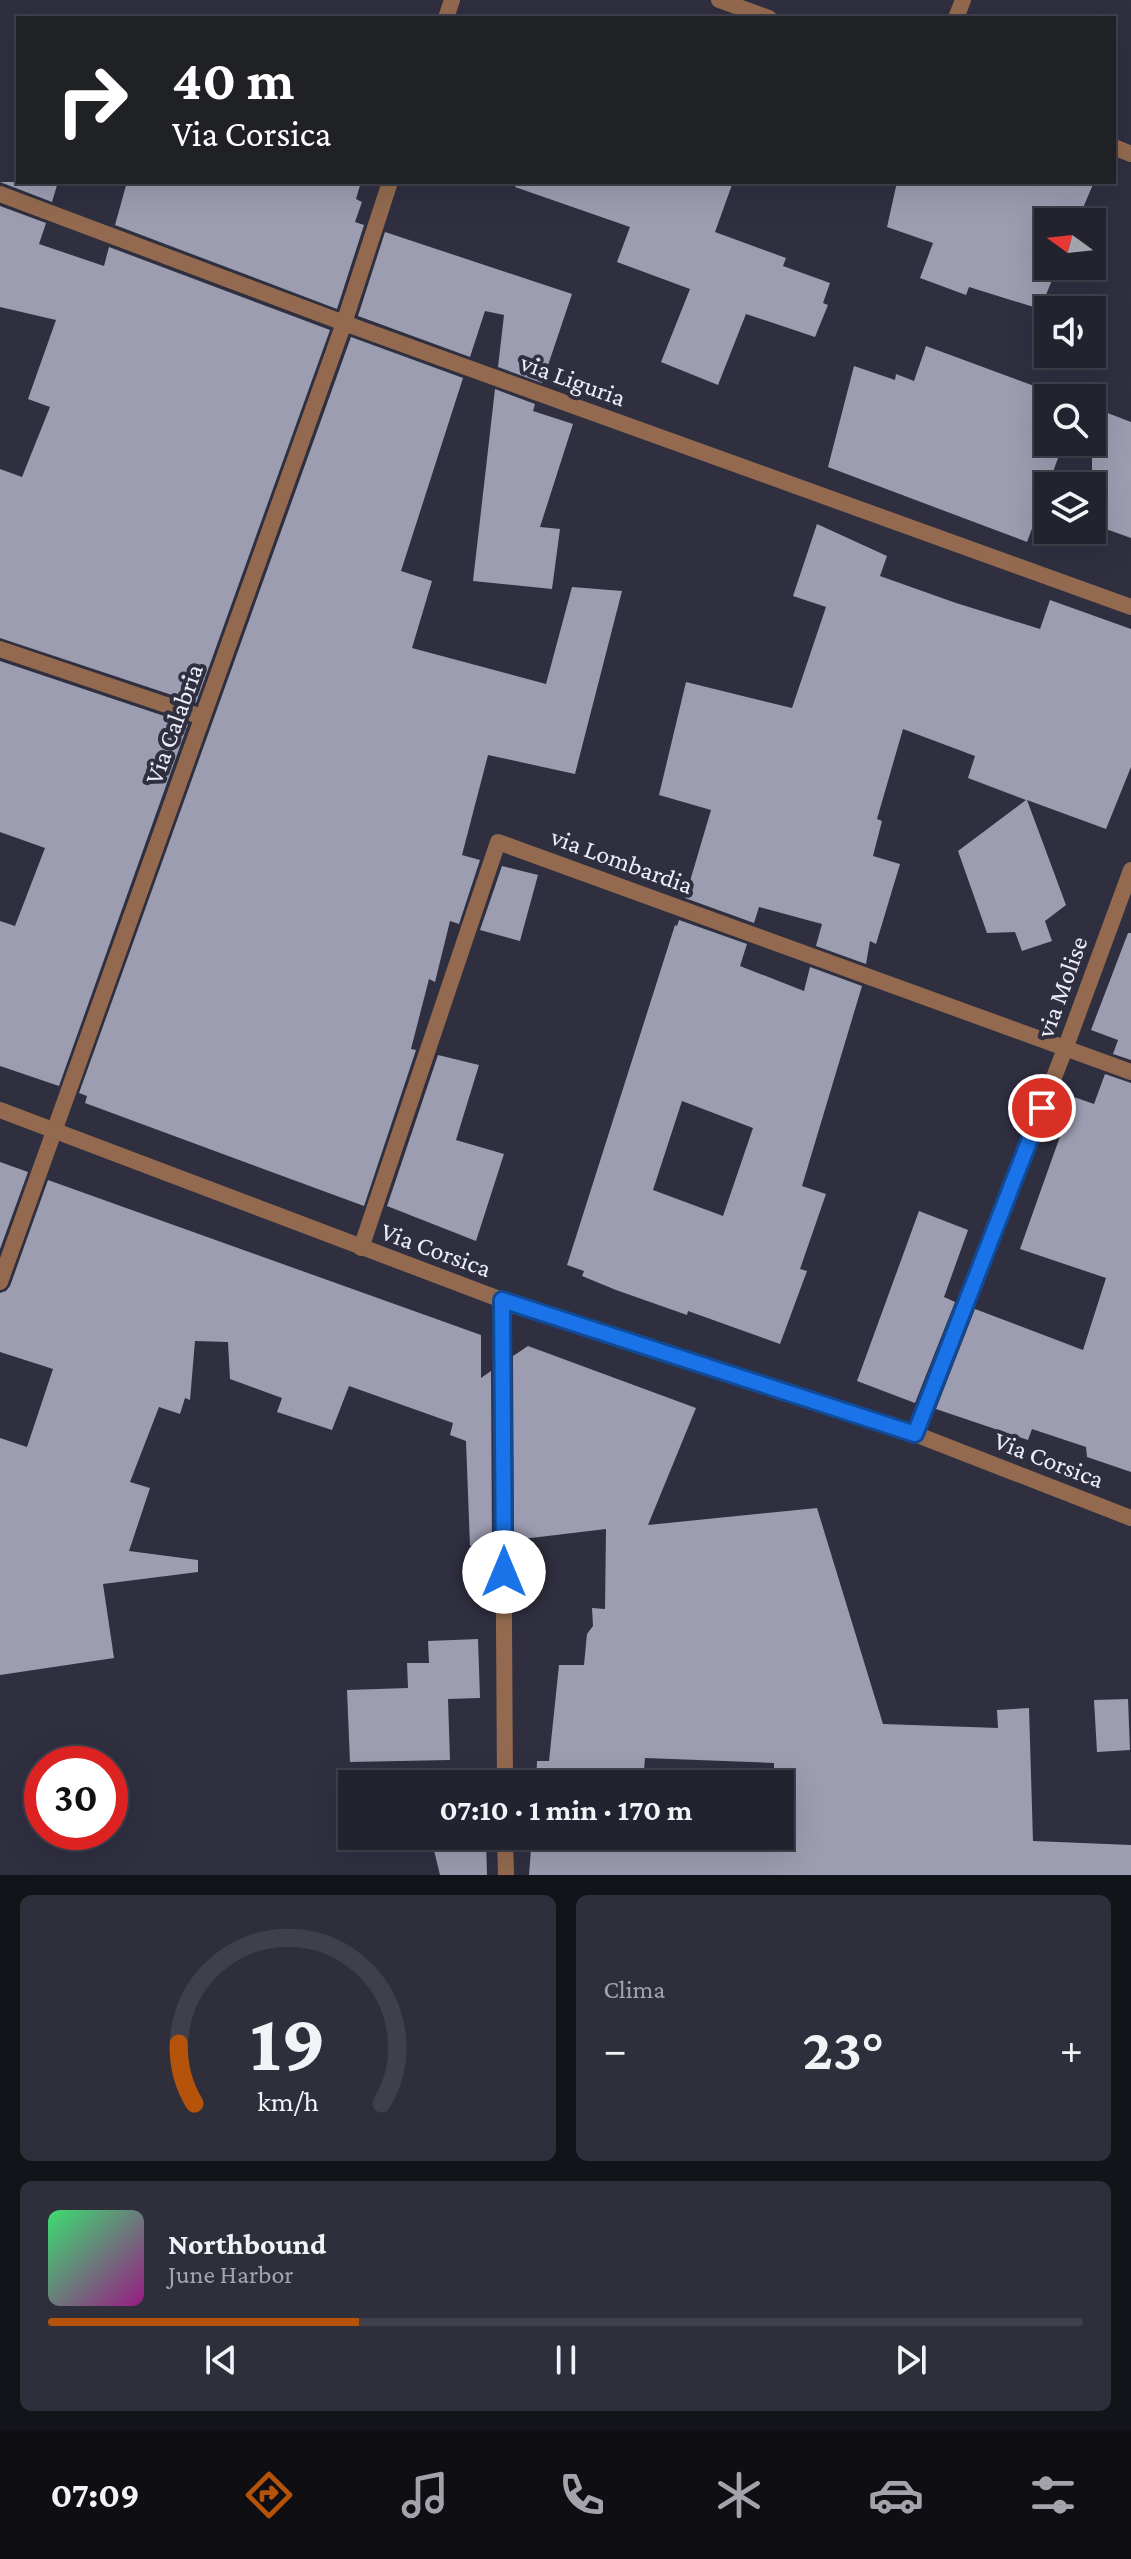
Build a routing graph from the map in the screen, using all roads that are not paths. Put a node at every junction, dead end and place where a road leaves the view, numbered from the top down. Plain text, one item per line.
1 (719, 0) edge
2 (763, 16) edge
3 (389, 184) edge
4 (0, 194) edge
5 (344, 323) junction
6 (1131, 607) edge
7 (0, 649) edge
8 (202, 717) junction
9 (1131, 870) edge
10 (1065, 1049) junction
11 (1131, 1072) edge
12 (0, 1110) edge
13 (55, 1130) junction
14 (361, 1248) junction
15 (0, 1282) edge
16 (502, 1300) junction
17 (915, 1434) junction
18 (1131, 1518) edge
19 (505, 1770) edge
20 (505, 1850) edge
21 (506, 1875) edge

1 - 2 street
3 - 5 street, Via Calabria
4 - 5 street, via Liguria
5 - 6 street, via Liguria
5 - 8 street, Via Calabria
7 - 8 street
8 - 13 street, Via Calabria
9 - 10 street, via Molise
10 - 11 street, via Lombardia
10 - 14 street, via Lombardia
10 - 17 street, via Molise
12 - 13 street, Via Corsica
13 - 14 street, Via Corsica
13 - 15 street, Via Calabria
14 - 16 street, Via Corsica
16 - 17 street, Via Corsica
16 - 19 street
17 - 18 street, Via Corsica
20 - 21 street

